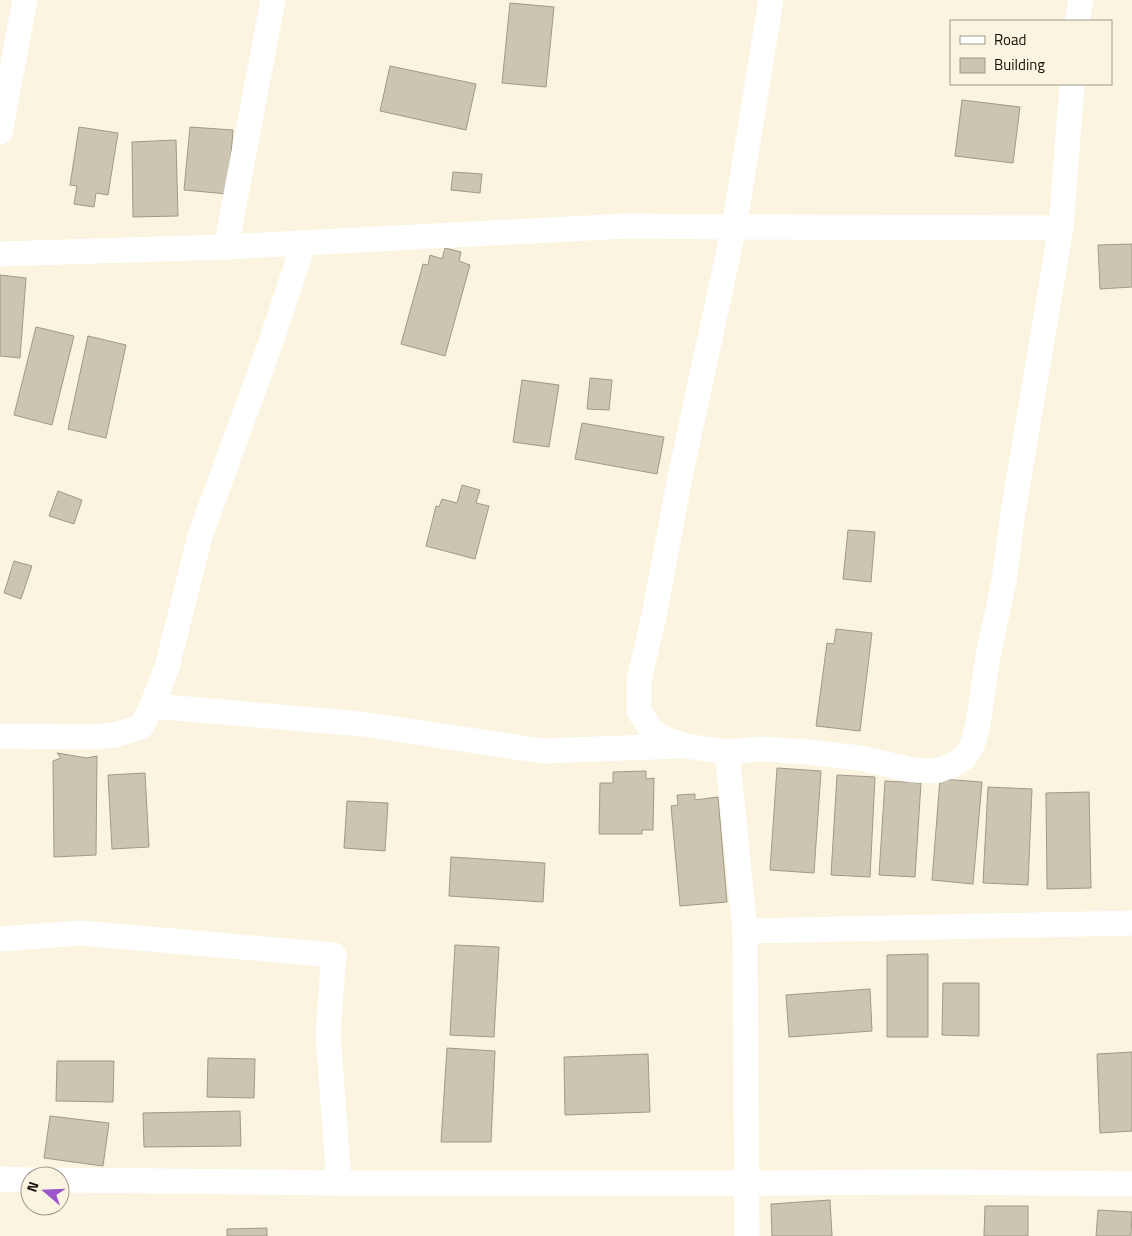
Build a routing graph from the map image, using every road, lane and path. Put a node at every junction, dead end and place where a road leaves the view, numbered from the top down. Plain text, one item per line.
1 (25, 0) edge
2 (273, 0) edge
3 (771, 0) edge
4 (1081, 0) edge
5 (1077, 20) edge
6 (1072, 85) edge
7 (0, 132) edge
8 (734, 227) junction
9 (1061, 228) junction
10 (304, 243) junction
11 (226, 247) junction
12 (0, 254) edge
13 (152, 706) junction
14 (0, 736) edge
15 (686, 746) junction
16 (727, 752) junction
17 (1132, 922) edge
18 (745, 931) junction
19 (0, 939) edge
20 (0, 1180) edge
21 (20, 1180) edge
22 (70, 1180) edge
23 (339, 1182) junction
24 (747, 1184) junction
25 (1132, 1184) edge
26 (747, 1236) edge

1 - 7 street
2 - 11 street
3 - 8 street
4 - 5 street
6 - 9 street
8 - 9 street
8 - 10 street
8 - 15 street
9 - 16 street
10 - 11 street
10 - 13 street
11 - 12 street
13 - 14 street
13 - 15 street
15 - 16 street
16 - 18 street
17 - 18 street
18 - 24 street
19 - 23 street
20 - 21 street
22 - 23 street
23 - 24 street
24 - 25 street
24 - 26 street

